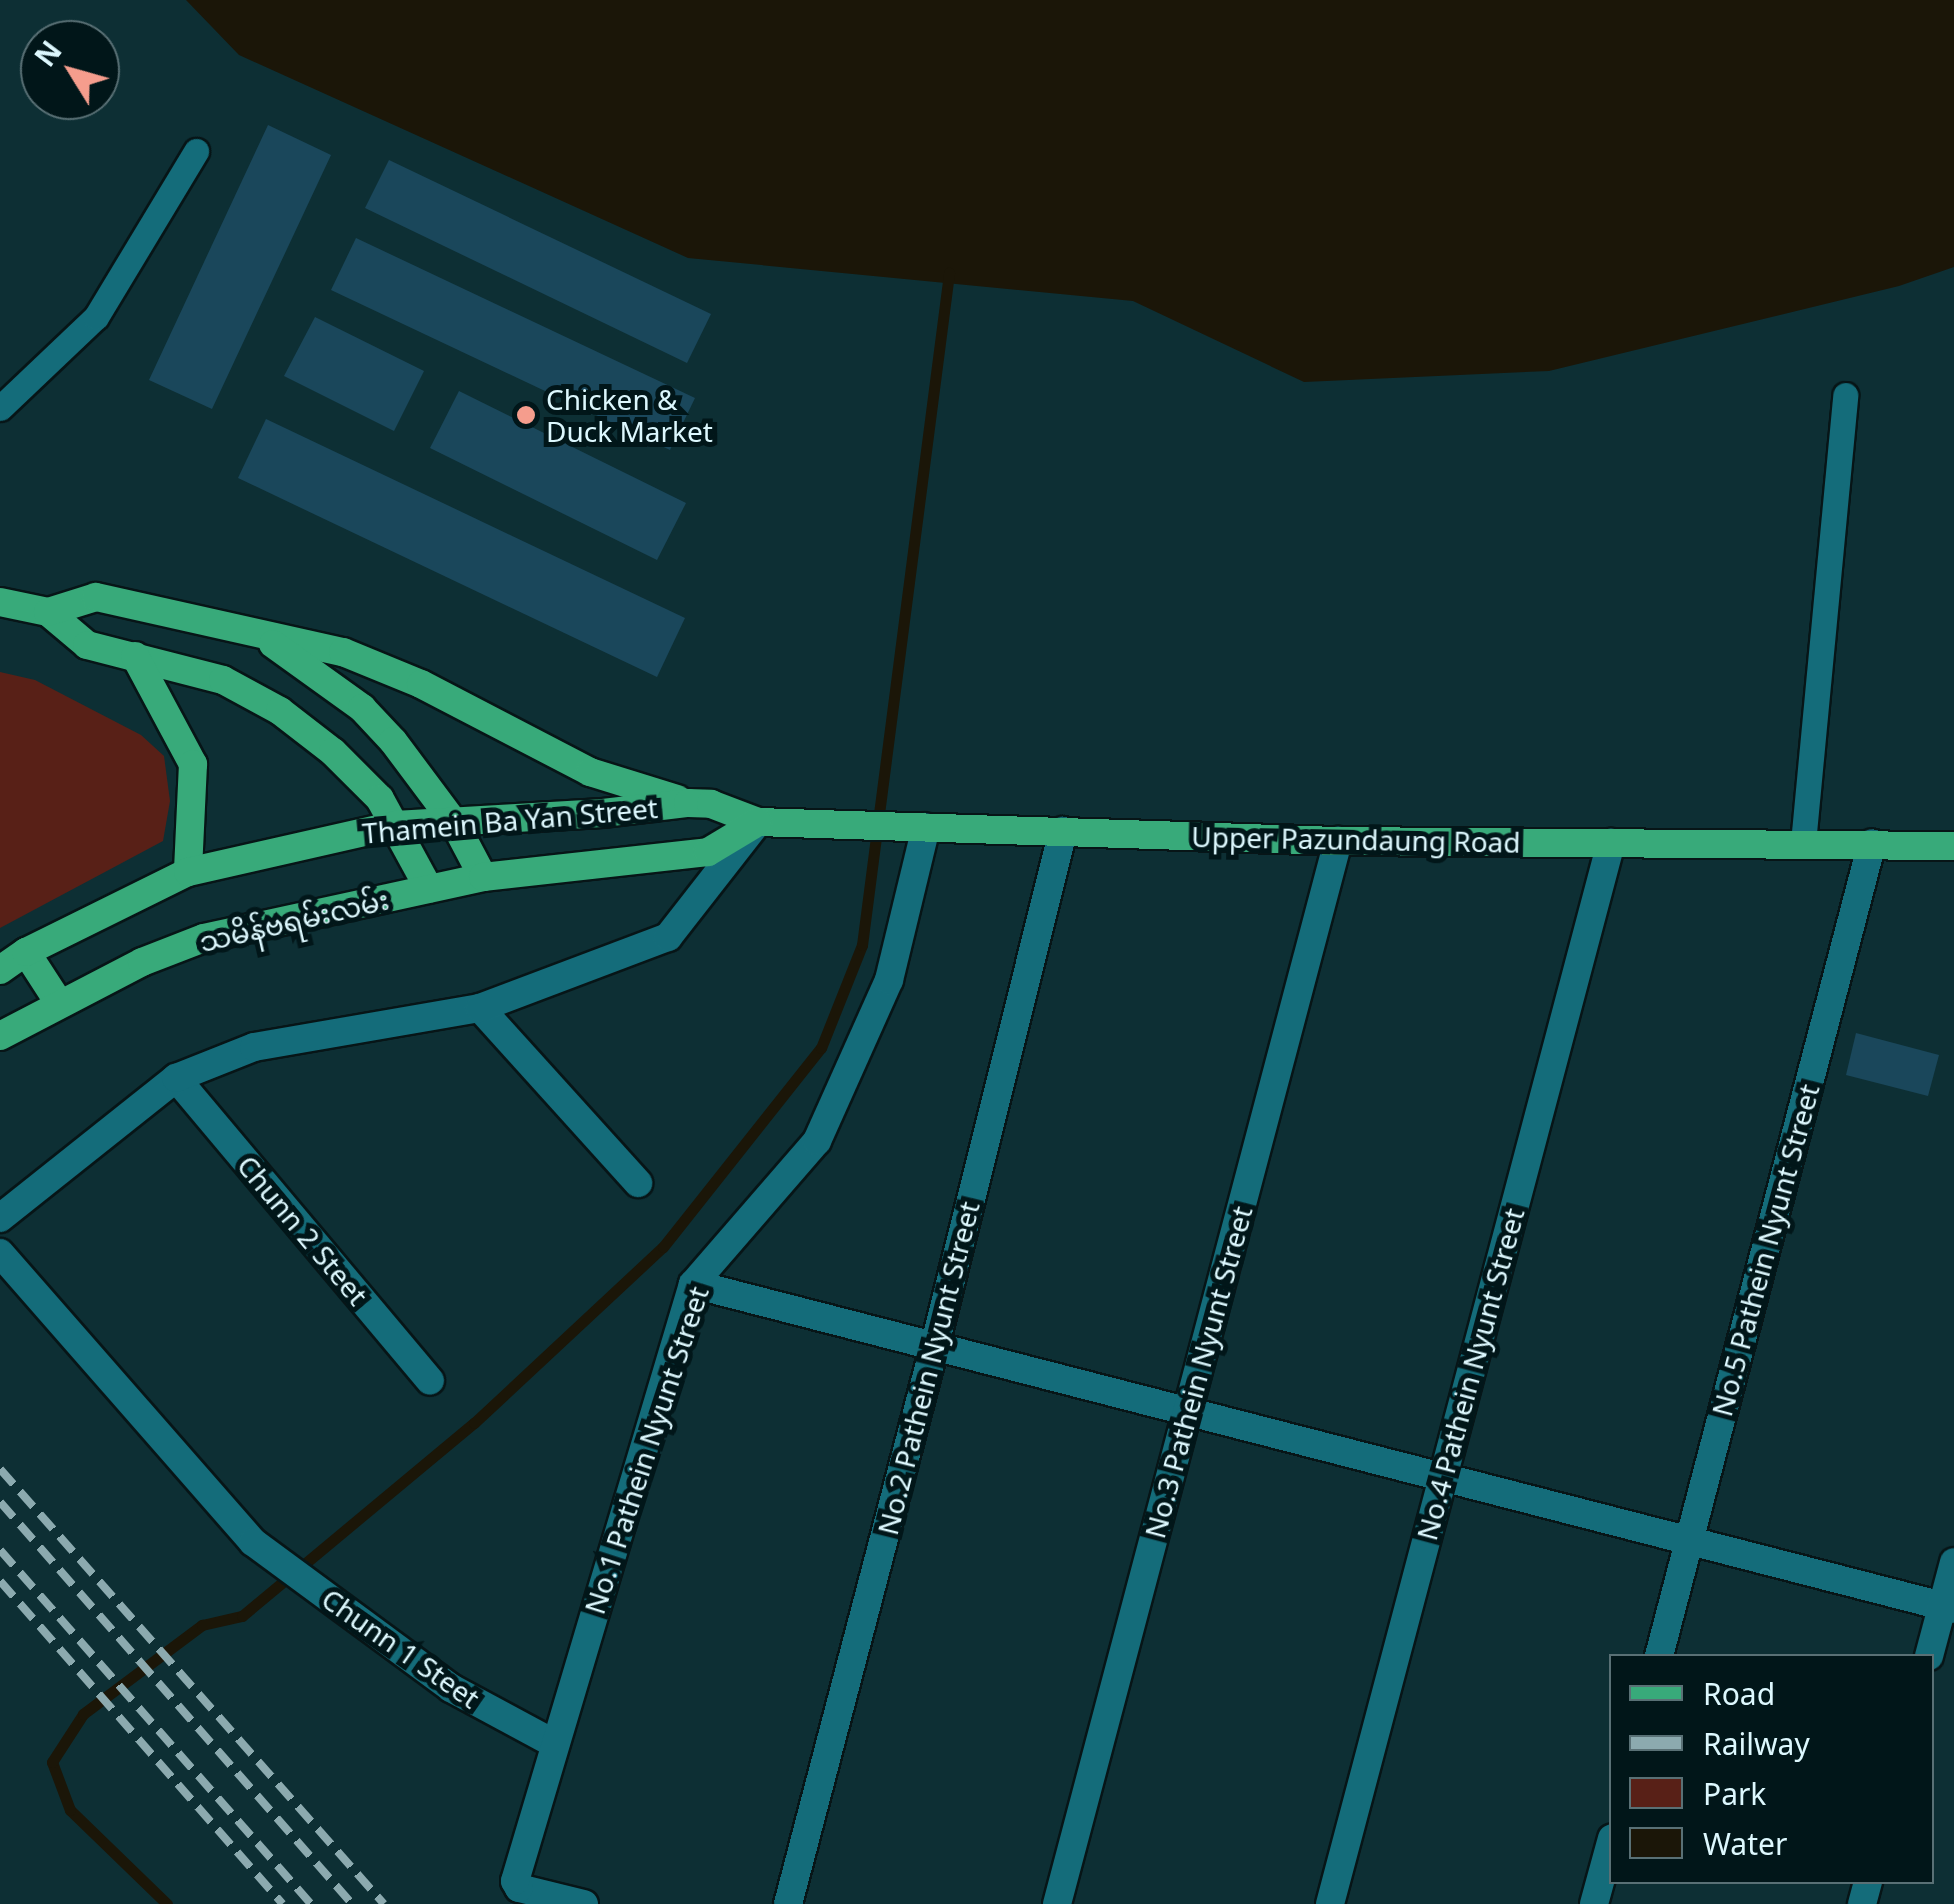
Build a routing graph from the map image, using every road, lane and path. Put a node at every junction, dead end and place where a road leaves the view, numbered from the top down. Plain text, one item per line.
1 (196, 151) dead end
2 (1846, 395) dead end
3 (0, 408) edge
4 (0, 602) edge
5 (48, 612) junction
6 (259, 635) junction
7 (135, 656) junction
8 (688, 802) junction
9 (758, 822) junction
10 (455, 824) junction
11 (395, 825) junction
12 (926, 827) junction
13 (1063, 832) junction
14 (1338, 841) junction
15 (1611, 843) junction
16 (1802, 843) junction
17 (1872, 843) junction
18 (1954, 846) edge
19 (188, 872) junction
20 (482, 877) junction
21 (429, 889) junction
22 (26, 952) junction
23 (0, 970) edge
24 (59, 1003) junction
25 (480, 1008) junction
26 (0, 1036) edge
27 (176, 1078) junction
28 (638, 1183) dead end
29 (0, 1218) edge
30 (0, 1254) edge
31 (693, 1284) junction
32 (934, 1348) junction
33 (430, 1381) dead end
34 (1187, 1413) junction
35 (1443, 1478) junction
36 (1688, 1541) junction
37 (1954, 1562) edge
38 (1948, 1608) edge
39 (1659, 1654) edge
40 (1930, 1654) edge
41 (555, 1744) junction
42 (1609, 1849) edge
43 (584, 1904) edge
44 (788, 1904) edge
45 (1057, 1904) edge
46 (1330, 1904) edge
47 (1594, 1904) edge

1 - 3 lane
2 - 16 lane
4 - 5 main road
5 - 6 main road
5 - 7 main road
6 - 8 main road
6 - 10 main road
7 - 11 main road
7 - 19 main road
8 - 9 main road
8 - 10 main road, Thamein Ba Yan Street
9 - 12 main road, Upper Pazundaung Road
9 - 20 main road, သမိန်ဗရမ်းလမ်း
9 - 25 street
10 - 11 main road, Thamein Ba Yan Street
10 - 20 main road
11 - 19 main road, Thamein Ba Yan Street
11 - 21 main road
12 - 13 main road, Upper Pazundaung Road
12 - 31 street, No.1 Pathein Nyunt Street
13 - 14 main road, Upper Pazundaung Road
13 - 32 street, No.2 Pathein Nyunt Street
14 - 15 main road, Upper Pazundaung Road
14 - 34 street, No.3 Pathein Nyunt Street
15 - 16 main road, Upper Pazundaung Road
15 - 35 street, No.4 Pathein Nyunt Street
16 - 17 main road, Upper Pazundaung Road
17 - 18 main road, Upper Pazundaung Road
17 - 36 street, No.5 Pathein Nyunt Street
19 - 22 main road, Thamein Ba Yan Street
20 - 21 main road, သမိန်ဗရမ်းလမ်း
21 - 24 main road, သမိန်ဗရမ်းလမ်း
22 - 23 main road, Thamein Ba Yan Street
22 - 24 main road
24 - 26 main road, သမိန်ဗရမ်းလမ်း
25 - 27 street
25 - 28 street
27 - 29 street
27 - 33 street, Chunn 2 Steet
30 - 41 street, Chunn 1 Steet
31 - 32 street
31 - 41 street, No.1 Pathein Nyunt Street
32 - 34 street
32 - 44 street, No.2 Pathein Nyunt Street
34 - 35 street
34 - 45 street, No.3 Pathein Nyunt Street
35 - 36 street
35 - 46 street, No.4 Pathein Nyunt Street
36 - 38 street
36 - 39 street, No.5 Pathein Nyunt Street
37 - 38 street
38 - 40 street
41 - 43 street, No.1 Pathein Nyunt Street
42 - 47 street

